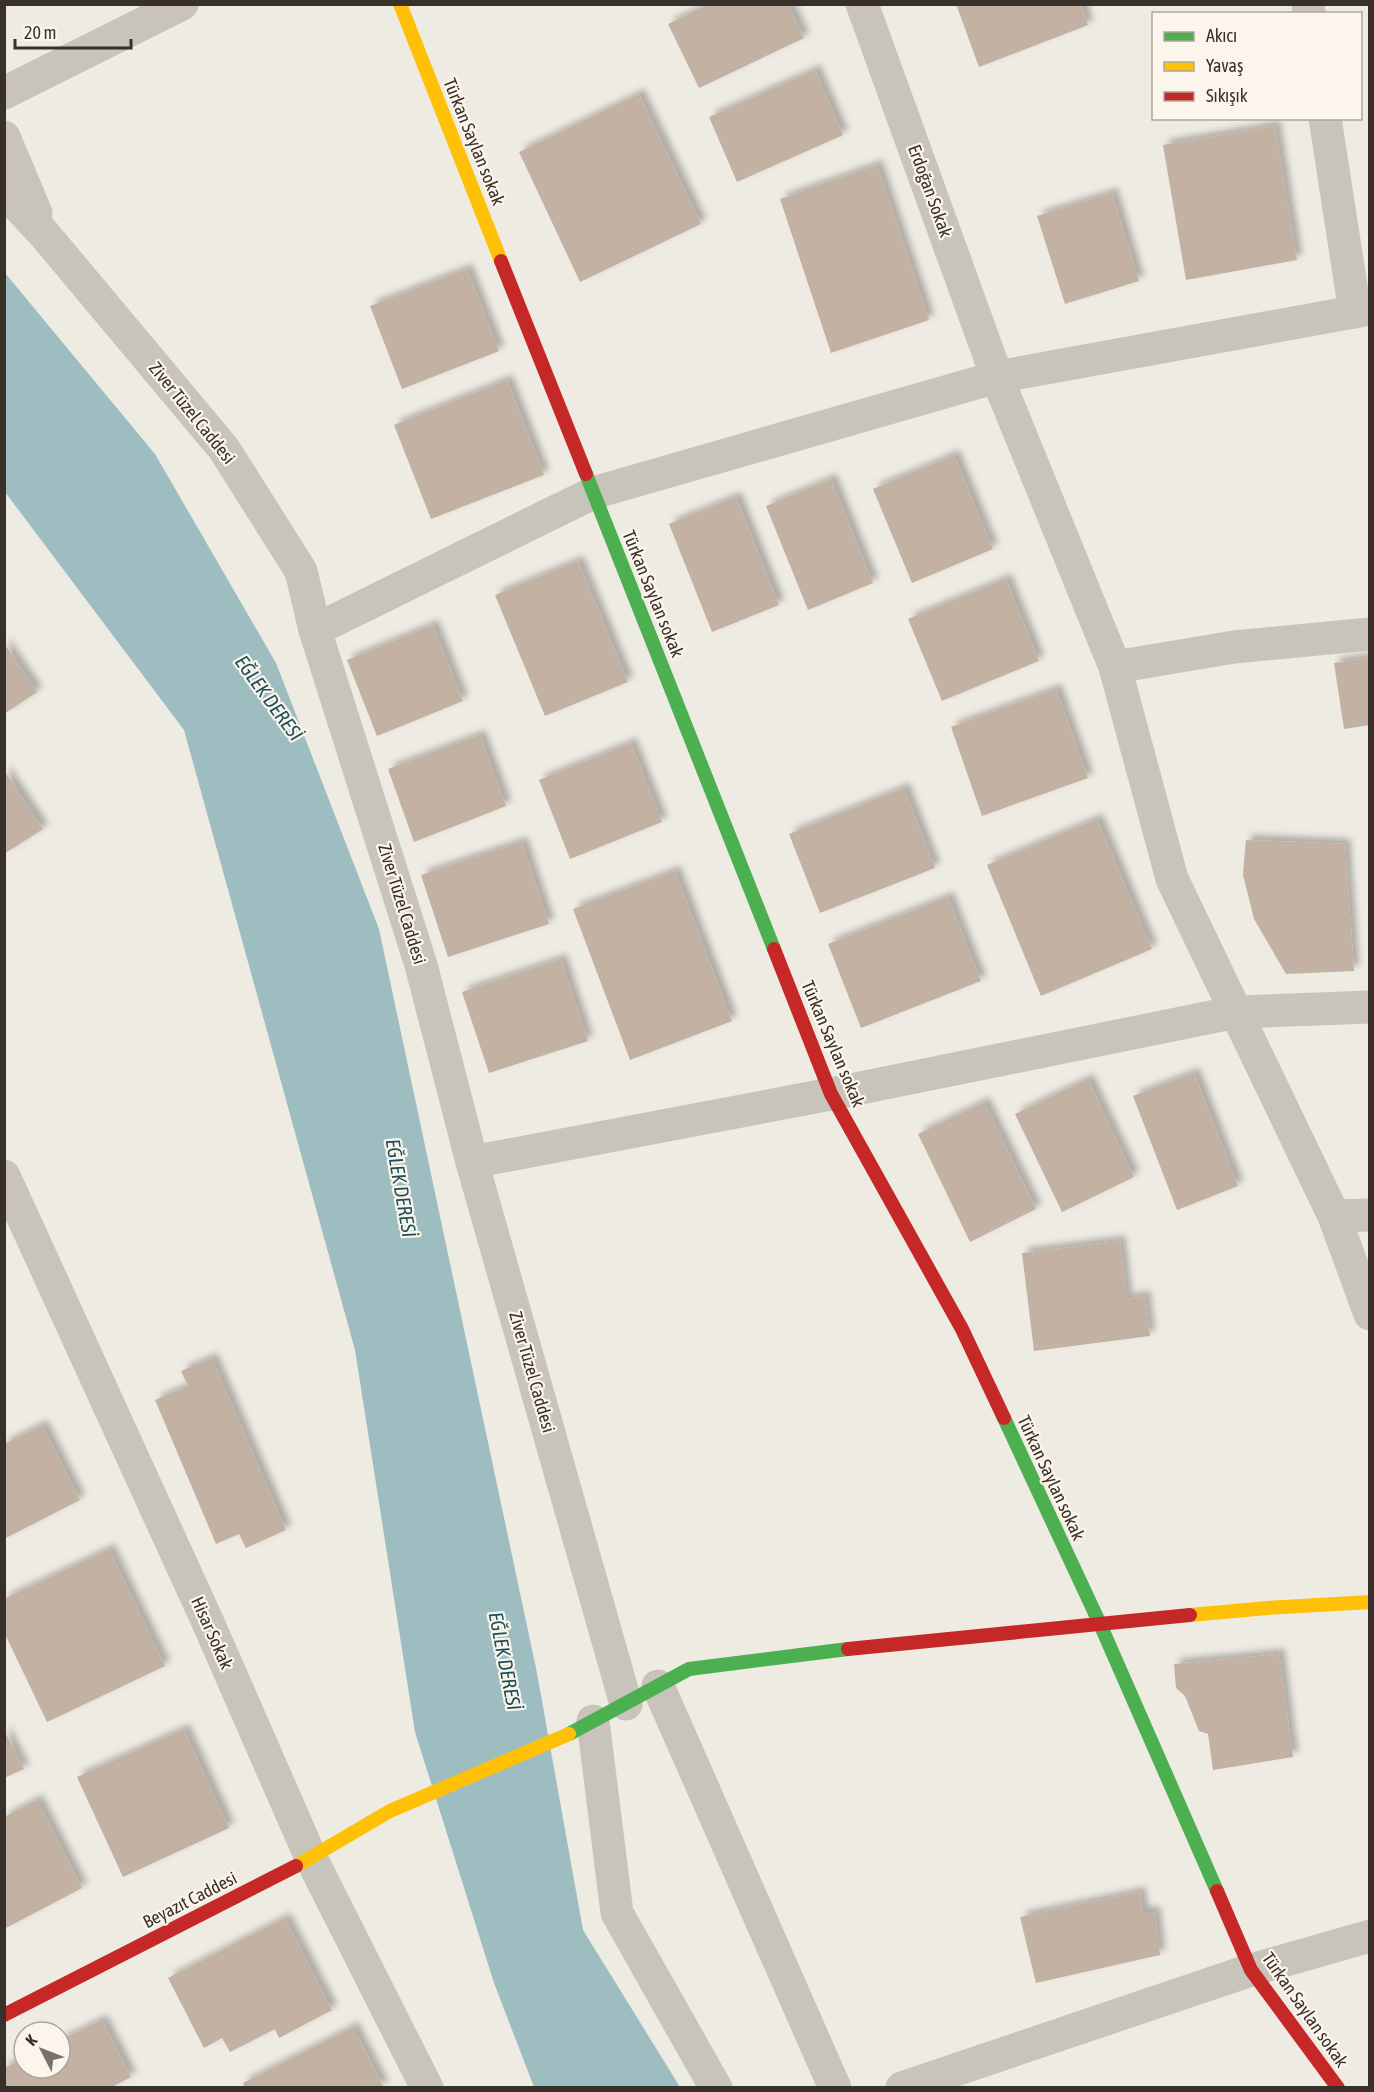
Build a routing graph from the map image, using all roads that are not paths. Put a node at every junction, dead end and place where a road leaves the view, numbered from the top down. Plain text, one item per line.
1 (182, 4) edge
2 (400, 4) edge
3 (862, 4) edge
4 (4, 93) edge
5 (1325, 120) edge
6 (4, 137) edge
7 (4, 191) edge
8 (45, 235) junction
9 (1362, 310) edge
10 (997, 377) junction
11 (594, 493) junction
12 (315, 630) junction
13 (1370, 634) edge
14 (1115, 666) junction
15 (1370, 1007) edge
16 (1236, 1012) junction
17 (831, 1094) junction
18 (472, 1162) junction
19 (4, 1176) edge
20 (1370, 1215) edge
21 (1334, 1216) junction
22 (1370, 1314) edge
23 (1370, 1602) edge
24 (1100, 1624) junction
25 (658, 1686) junction
26 (626, 1704) junction
27 (584, 1726) junction
28 (311, 1858) junction
29 (1370, 1936) edge
30 (1251, 1970) junction
31 (4, 2015) edge
32 (427, 2088) edge
33 (716, 2088) edge
34 (835, 2088) edge
35 (902, 2088) edge
36 (1338, 2088) edge

1 - 4 street
2 - 11 street, Türkan Saylan sokak
3 - 10 street, Erdoğan Sokak
5 - 9 street
6 - 8 street
7 - 8 street, Ziver Tüzel Caddesi
8 - 12 street, Ziver Tüzel Caddesi
9 - 10 street
10 - 11 street
10 - 14 street, Erdoğan Sokak
11 - 12 street
11 - 17 street, Türkan Saylan sokak
12 - 18 street, Ziver Tüzel Caddesi
13 - 14 street
14 - 16 street, Erdoğan Sokak
15 - 16 street
16 - 17 street
16 - 21 street, Erdoğan Sokak
17 - 18 street
17 - 24 street, Türkan Saylan sokak
18 - 26 street, Ziver Tüzel Caddesi
19 - 28 street, Hisar Sokak
20 - 21 street
21 - 22 street, Erdoğan Sokak
23 - 24 street, Beyazıt Caddesi
24 - 25 street, Beyazıt Caddesi
24 - 30 street, Türkan Saylan sokak
25 - 26 street, Beyazıt Caddesi
25 - 34 street
26 - 27 street, Beyazıt Caddesi
27 - 28 street, Beyazıt Caddesi
27 - 33 street
28 - 31 street, Beyazıt Caddesi
28 - 32 street, Hisar Sokak
29 - 30 street
30 - 35 street
30 - 36 street, Türkan Saylan sokak

